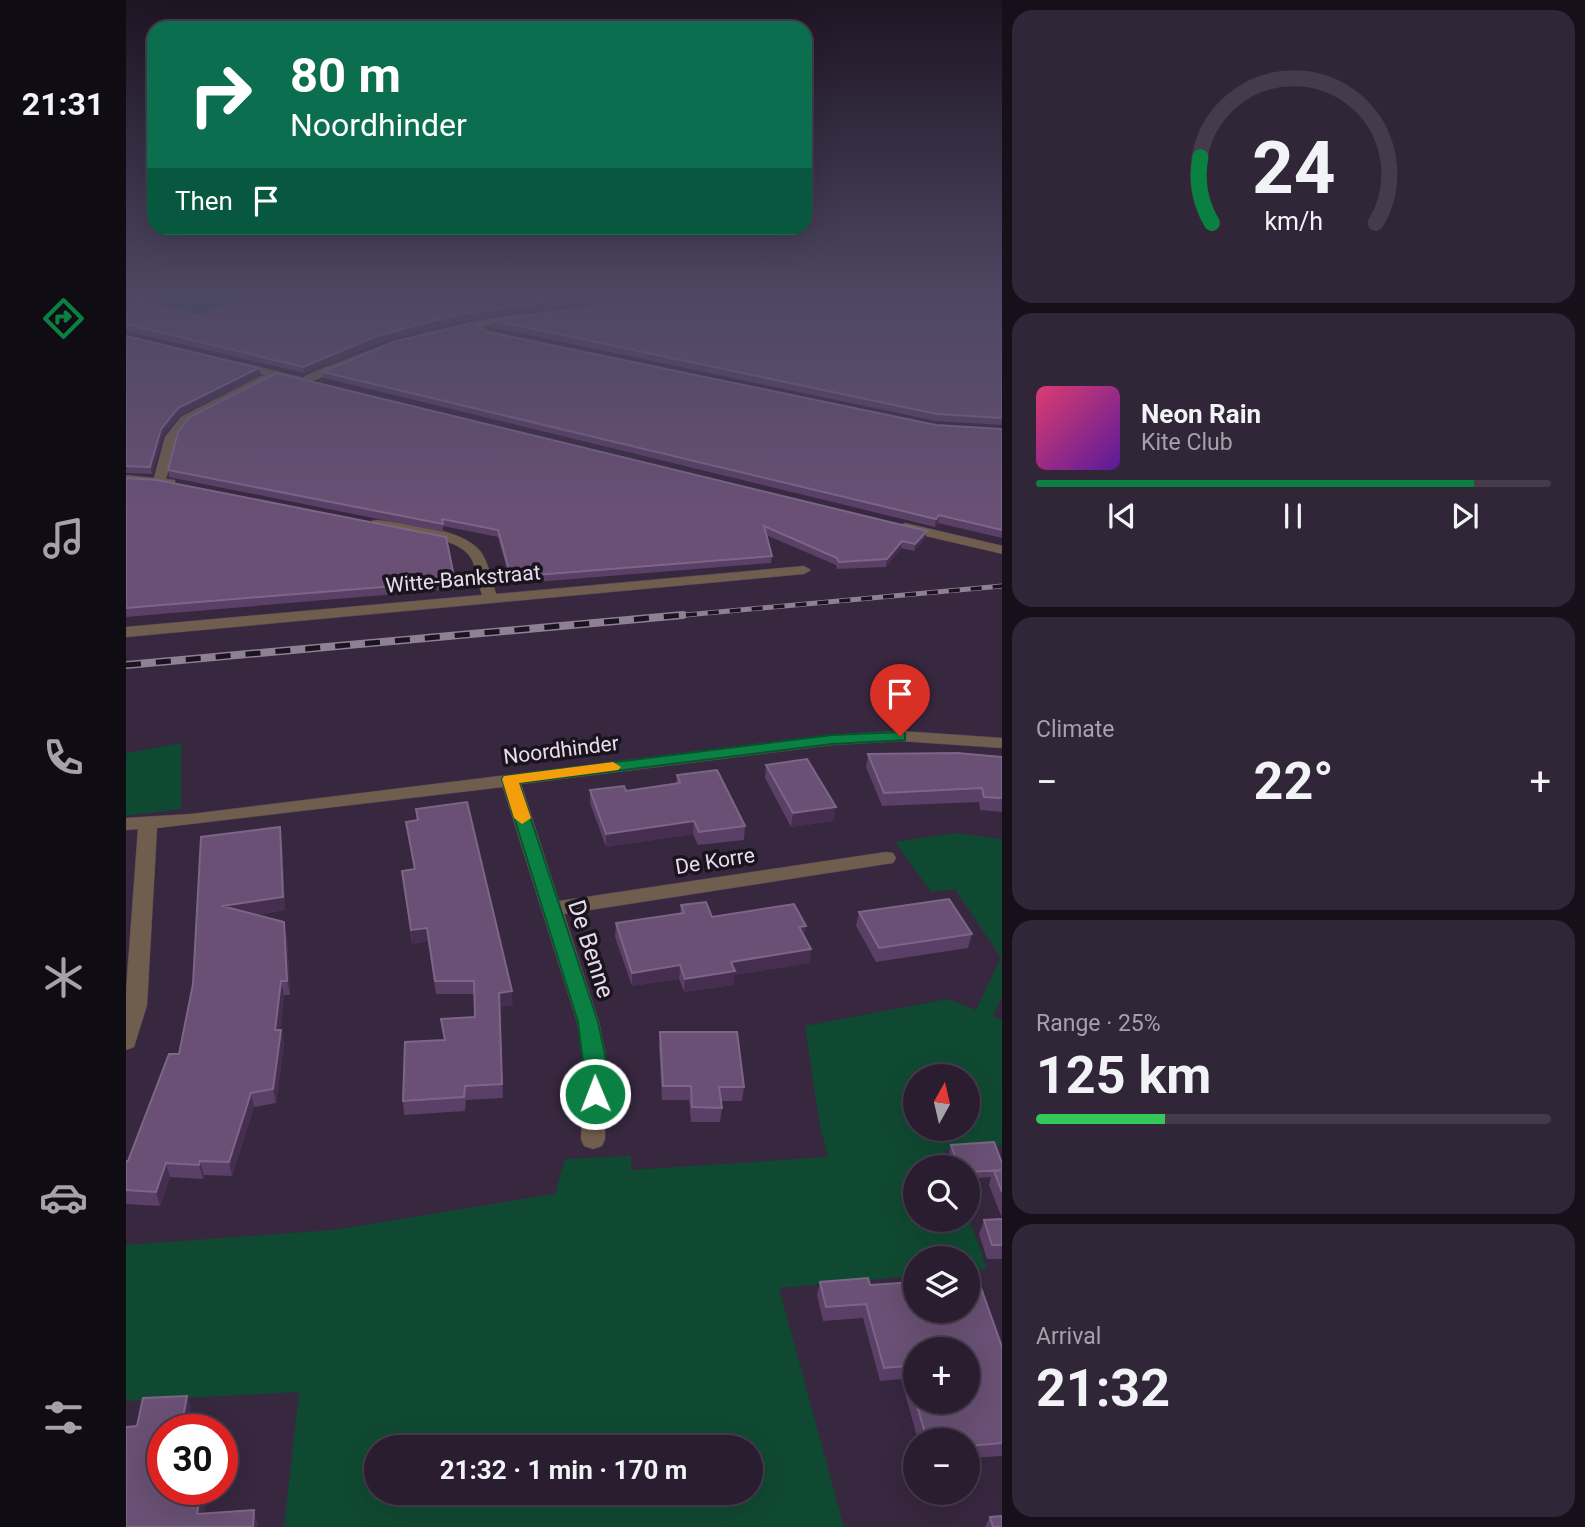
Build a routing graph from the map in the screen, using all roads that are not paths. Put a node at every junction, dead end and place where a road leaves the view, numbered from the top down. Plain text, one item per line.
1 (255, 369) edge
2 (329, 369) edge
3 (273, 374) junction
4 (303, 381) junction
5 (330, 387) edge
6 (126, 480) edge
7 (159, 481) junction
8 (186, 486) edge
9 (362, 521) edge
10 (896, 525) edge
11 (1002, 550) edge
12 (804, 570) dead end
13 (490, 597) junction
14 (126, 632) edge
15 (1002, 743) edge
16 (510, 779) junction
17 (148, 822) junction
18 (126, 824) edge
19 (886, 858) dead end
20 (551, 909) junction
21 (126, 1041) edge
22 (593, 1139) dead end

1 - 3 street
2 - 4 street
3 - 4 street
3 - 7 street
4 - 5 street
6 - 7 street
7 - 8 street
9 - 13 street
10 - 11 street
12 - 13 street, Witte-Bankstraat
13 - 14 street, Witte-Bankstraat
15 - 16 street, Noordhinder
16 - 17 street, Noordhinder
16 - 20 street, De Benne
17 - 18 street, Noordhinder
17 - 21 street
19 - 20 street, De Korre
20 - 22 street, De Benne

